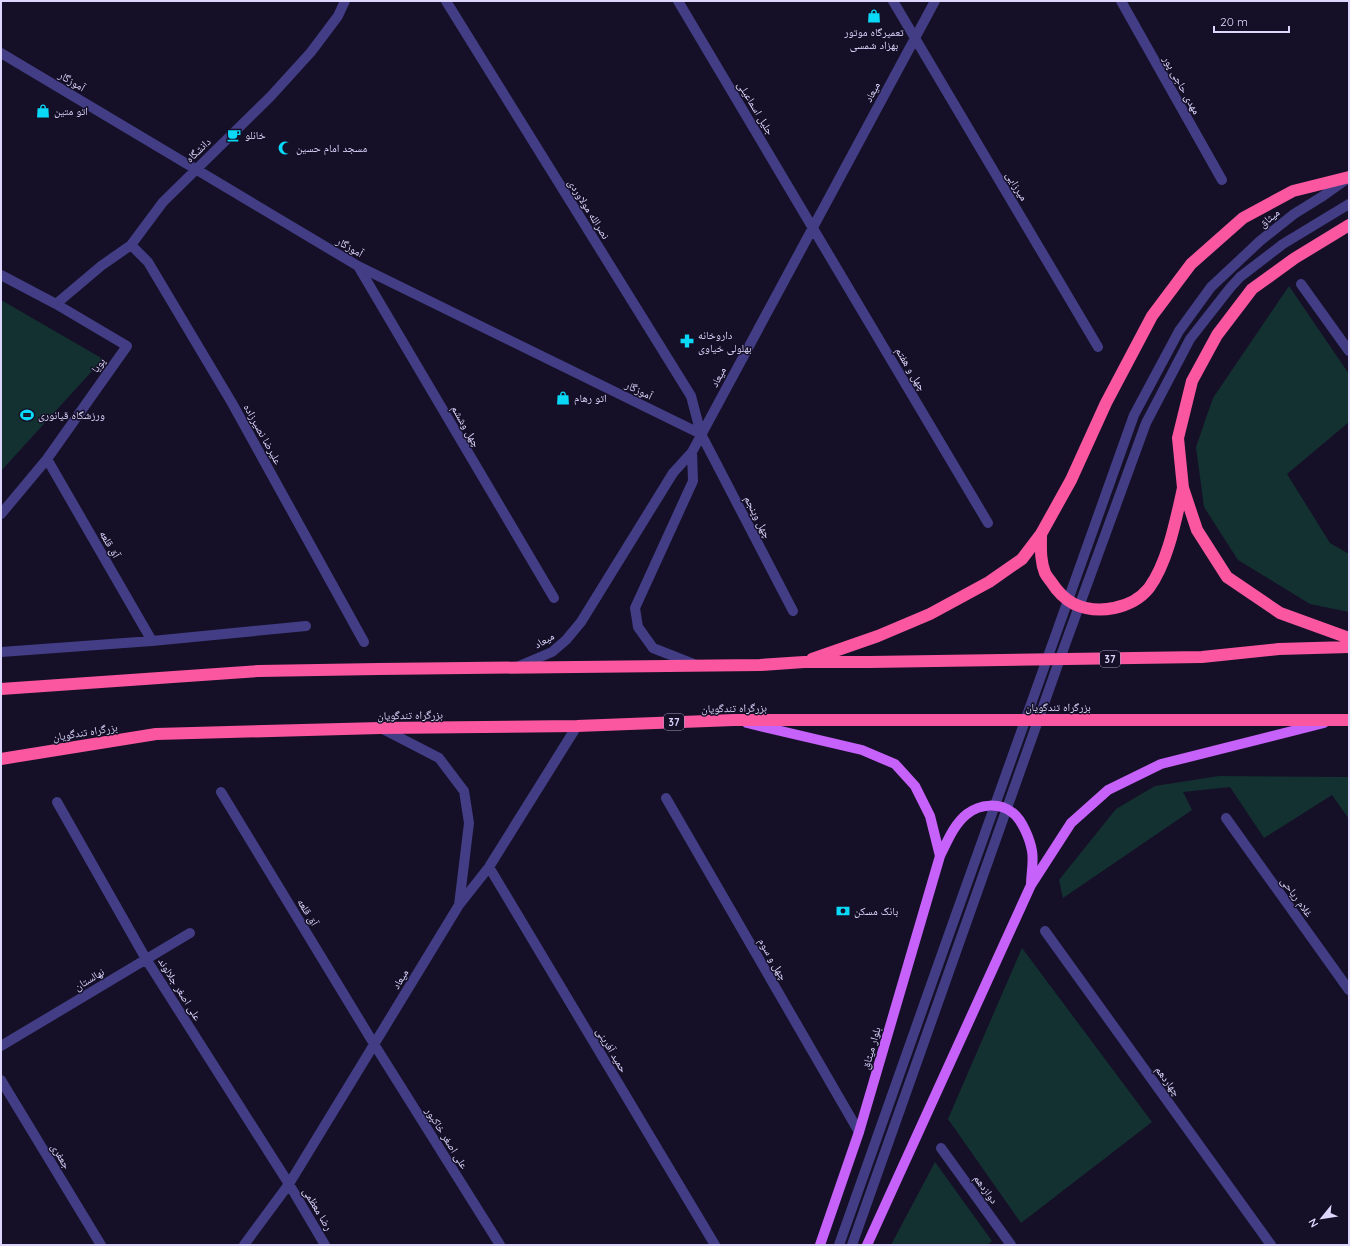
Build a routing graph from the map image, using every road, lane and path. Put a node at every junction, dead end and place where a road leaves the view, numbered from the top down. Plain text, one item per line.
1 (345, 1) edge
2 (446, 1) edge
3 (678, 1) edge
4 (893, 1) edge
5 (935, 1) edge
6 (1121, 1) edge
7 (915, 37) junction
8 (1, 53) edge
9 (195, 169) junction
10 (1349, 178) edge
11 (1222, 180) dead end
12 (1349, 204) edge
13 (1349, 225) edge
14 (813, 227) junction
15 (131, 245) junction
16 (358, 266) junction
17 (1, 275) edge
18 (1301, 284) dead end
19 (56, 304) junction
20 (1098, 347) dead end
21 (1349, 351) edge
22 (701, 434) junction
23 (692, 452) junction
24 (46, 459) junction
25 (1183, 488) junction
26 (1, 514) edge
27 (988, 523) dead end
28 (1041, 534) junction
29 (554, 598) dead end
30 (793, 611) dead end
31 (306, 626) dead end
32 (1349, 638) edge
33 (152, 641) junction
34 (364, 642) dead end
35 (1349, 647) edge
36 (1, 652) edge
37 (804, 662) junction
38 (696, 665) junction
39 (517, 667) junction
40 (1, 690) edge
41 (734, 720) junction
42 (1336, 720) junction
43 (1349, 720) edge
44 (577, 726) junction
45 (380, 728) junction
46 (1, 758) edge
47 (221, 792) dead end
48 (666, 798) dead end
49 (57, 802) dead end
50 (1226, 818) dead end
51 (940, 856) junction
52 (489, 866) junction
53 (1031, 885) junction
54 (459, 905) junction
55 (1045, 931) dead end
56 (190, 933) dead end
57 (146, 959) junction
58 (1349, 990) edge
59 (374, 1044) junction
60 (1, 1046) edge
61 (1, 1080) edge
62 (859, 1132) junction
63 (941, 1148) dead end
64 (289, 1184) junction
65 (101, 1245) edge
66 (244, 1245) edge
67 (325, 1245) edge
68 (500, 1245) edge
69 (715, 1245) edge
70 (820, 1245) edge
71 (839, 1245) edge
72 (852, 1245) edge
73 (867, 1245) edge
74 (1011, 1245) edge
75 (1271, 1245) edge

1 - 9 street, دانشگاه
2 - 22 street, نصرالله مولاوردی
3 - 14 street, جلیل اسماعیلی
4 - 7 street, میرزایی
5 - 7 street, میعاد
6 - 11 street, مهدی حاجی پور
7 - 14 street, میعاد
7 - 20 street, میرزایی
8 - 9 street, آموزگار
9 - 15 street, دانشگاه
9 - 16 street, آموزگار
10 - 28 highway
10 - 71 street, میثاق
12 - 72 street
13 - 25 highway
14 - 22 street, میعاد
14 - 27 street, چهل و هفتم
15 - 19 street, دانشگاه
15 - 34 street, علیرضا نصیرزاده
16 - 22 street, آموزگار
16 - 29 street, چهل وششم
17 - 19 street, پویا
18 - 21 street
19 - 24 street, پویا
22 - 23 street, میعاد
22 - 30 street, چهل وپنجم
23 - 38 street
23 - 39 street, میعاد
24 - 26 street, پویا
24 - 33 street, آق قلعه
25 - 28 highway
25 - 32 highway
28 - 37 highway
31 - 33 street
33 - 36 street
35 - 37 highway, 37
37 - 38 highway, 37
38 - 39 highway, 37
39 - 40 highway, 37
41 - 42 highway, بزرگراه تندگویان / 37
41 - 44 highway, بزرگراه تندگویان / 37
41 - 51 main road
42 - 43 highway, بزرگراه تندگویان / 37
42 - 53 main road
44 - 45 highway, بزرگراه تندگویان / 37
44 - 52 street, میعاد
45 - 46 highway, بزرگراه تندگویان / 37
45 - 54 street
47 - 59 street, آق قلعه
48 - 62 street, چهل و سوم
49 - 57 street, علی اصغر جلالوند
50 - 58 street, غلام ریاحی
51 - 53 main road, بلوار میثاق
51 - 62 main road, بلوار میثاق
52 - 54 street, میعاد
52 - 69 street, حمید آفرینی
53 - 73 main road
54 - 59 street, میعاد
55 - 75 street, چهاردهم
56 - 57 street, نهالستان
57 - 60 street, نهالستان
57 - 64 street, علی اصغر جلالوند
59 - 64 street, میعاد
59 - 68 street, علی اصغر خاکپور
61 - 65 street, جعفری
62 - 70 main road, بلوار میثاق
63 - 74 street, دوازدهم
64 - 66 street, میعاد
64 - 67 street, رضا معظمی

